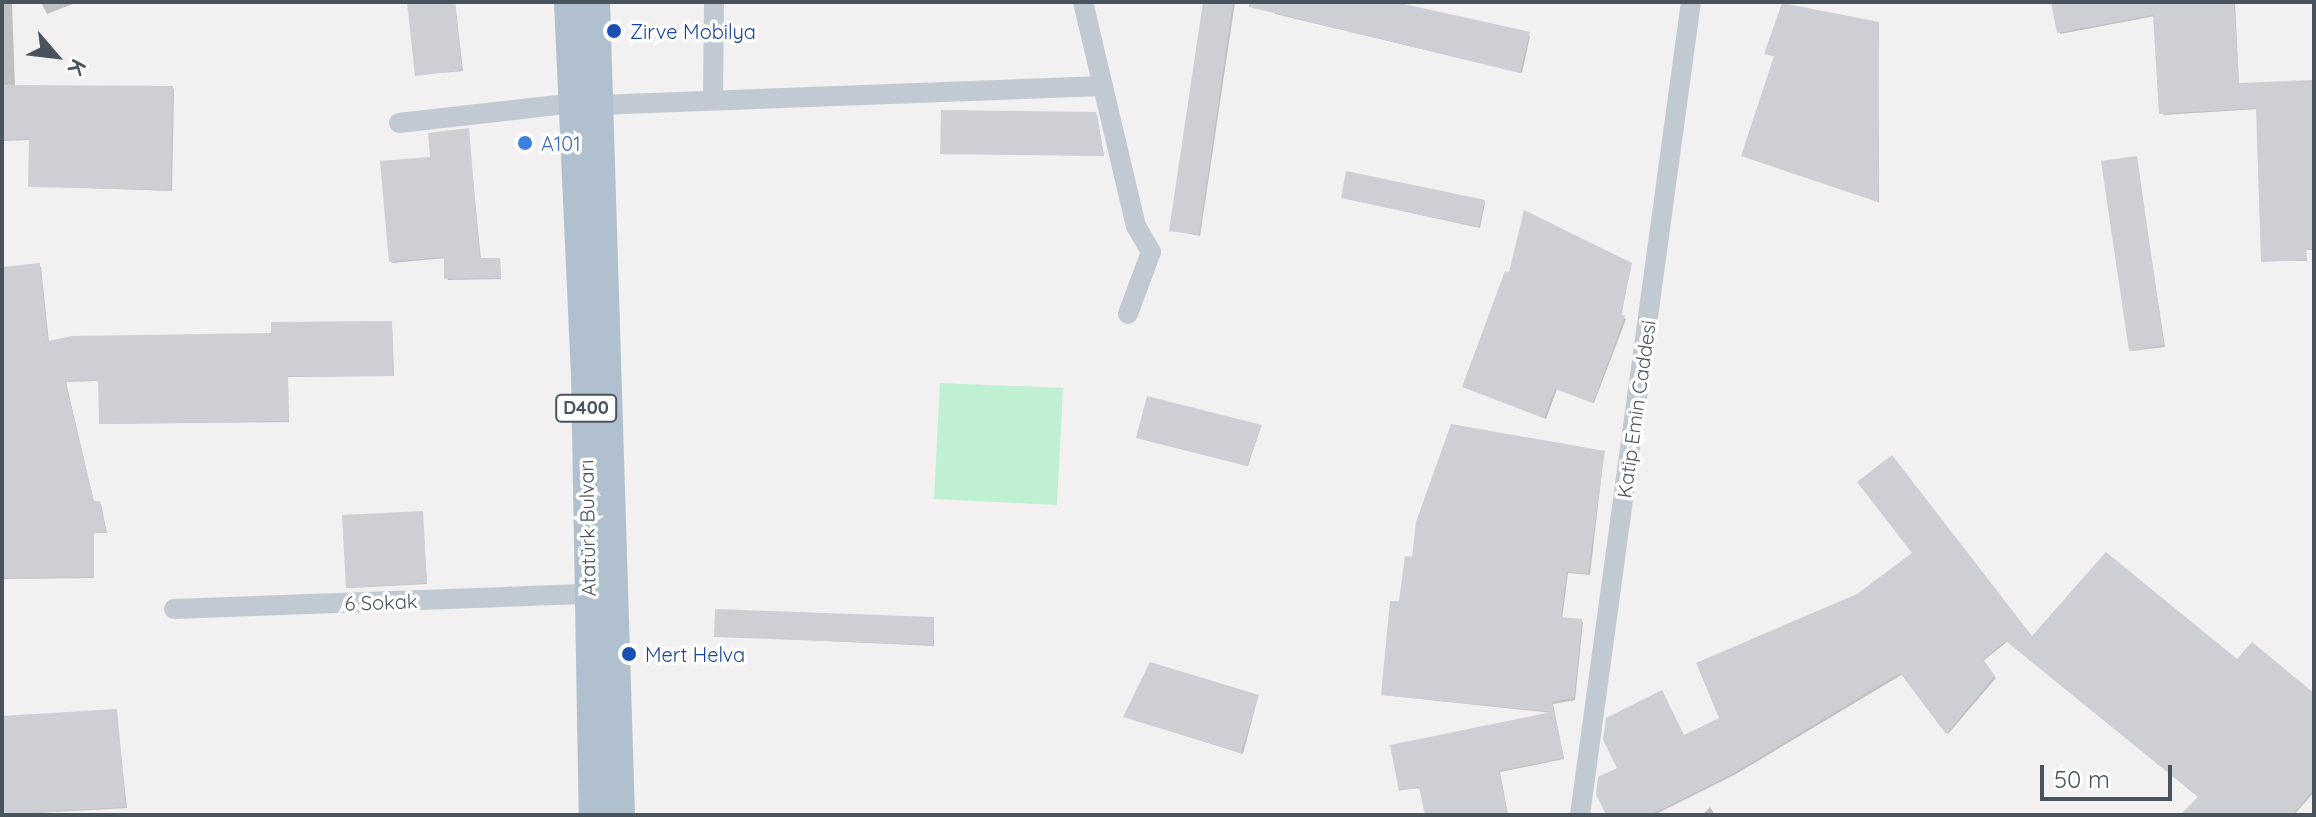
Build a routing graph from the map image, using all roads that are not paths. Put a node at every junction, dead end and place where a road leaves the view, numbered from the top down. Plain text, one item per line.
1 (569, 2) edge
2 (595, 2) edge
3 (714, 2) edge
4 (1083, 2) edge
5 (1691, 2) edge
6 (1103, 86) junction
7 (713, 97) junction
8 (586, 104) junction
9 (399, 123) dead end
10 (1128, 314) dead end
11 (588, 594) junction
12 (174, 609) dead end
13 (594, 815) edge
14 (620, 815) edge
15 (1580, 815) edge

1 - 8 main road, Atatürk Bulvarı / D400
2 - 8 main road, Atatürk Bulvarı / D400
3 - 7 street
4 - 6 street
5 - 15 street, Katip Emin Caddesi
6 - 7 street
6 - 10 street
7 - 8 street
8 - 9 street
8 - 11 main road, Atatürk Bulvarı / D400
8 - 14 main road, Atatürk Bulvarı / D400
11 - 12 street, 6 Sokak
11 - 13 main road, Atatürk Bulvarı / D400

